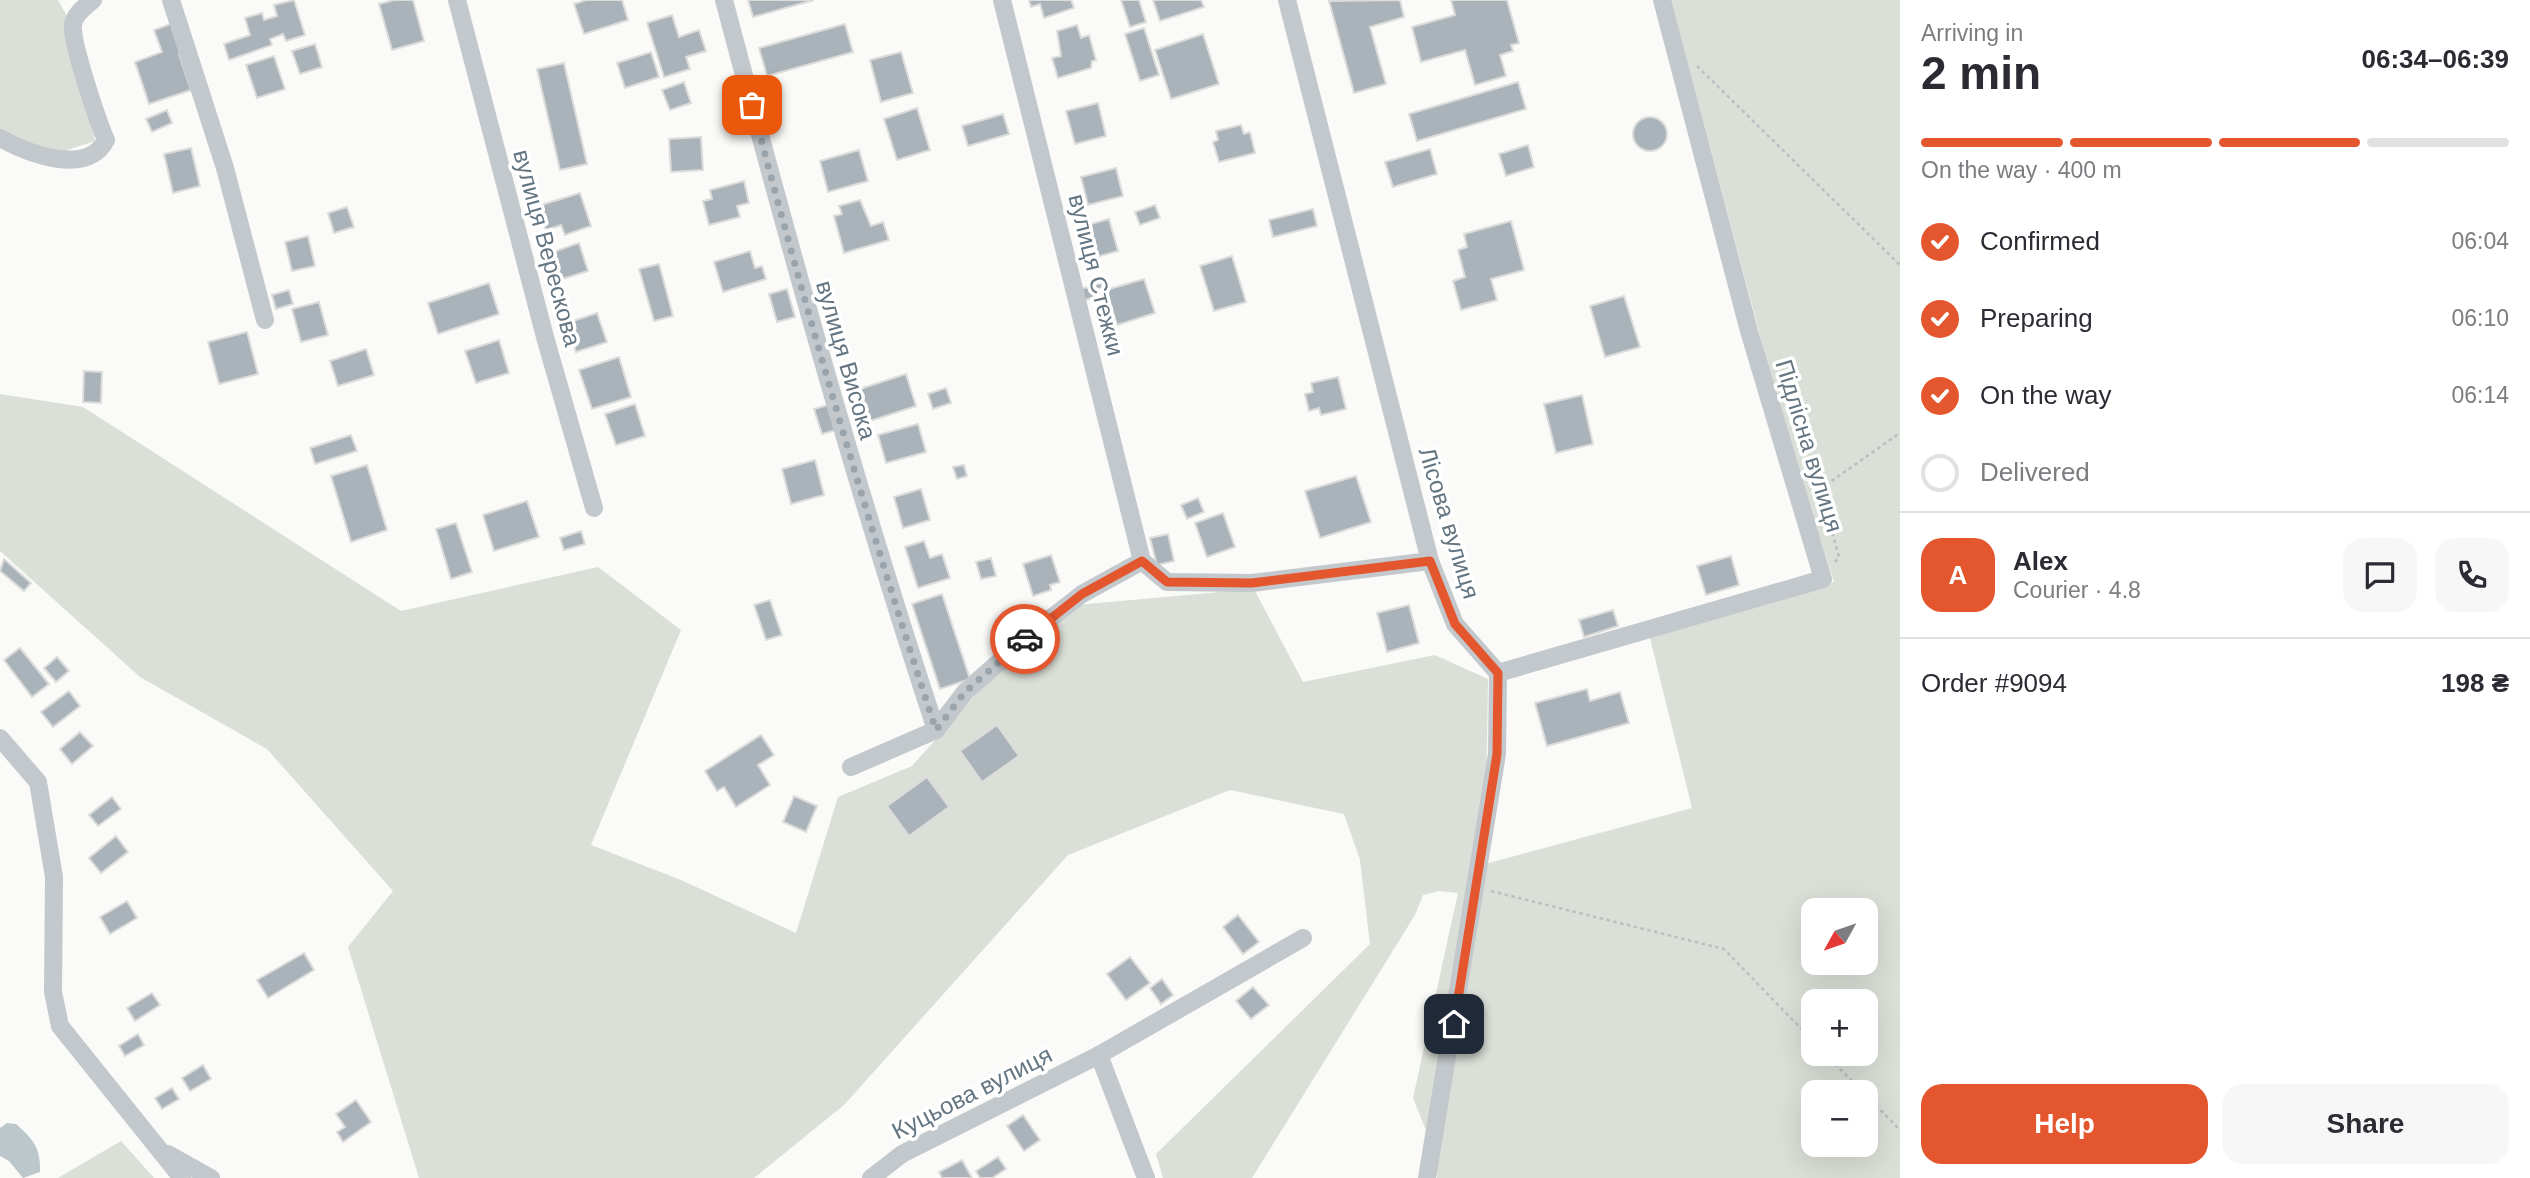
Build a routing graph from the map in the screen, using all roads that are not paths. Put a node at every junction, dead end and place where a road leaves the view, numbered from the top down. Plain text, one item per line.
1 (93, 0) edge
2 (171, 0) edge
3 (457, 0) edge
4 (724, 0) edge
5 (1002, 0) edge
6 (1287, 0) edge
7 (1662, 0) edge
8 (0, 138) edge
9 (265, 320) dead end
10 (594, 508) dead end
11 (1142, 561) junction
12 (1430, 561) junction
13 (1498, 673) junction
14 (936, 730) junction
15 (0, 738) edge
16 (851, 767) dead end
17 (1303, 938) dead end
18 (1099, 1055) junction
19 (158, 1149) junction
20 (182, 1178) edge
21 (211, 1178) edge
22 (871, 1178) edge
23 (1146, 1178) edge
24 (1427, 1178) edge

1 - 8 street
2 - 9 street
3 - 10 street, вулиця Верескова
4 - 14 street, вулиця Висока
5 - 11 street, вулиця Стежки
6 - 12 street, Лісова вулиця
7 - 13 street, Підлісна вулиця
11 - 12 street
11 - 14 street
12 - 13 street, Лісова вулиця
13 - 24 street
14 - 16 street
15 - 19 street
17 - 18 street, Куцьова вулиця
18 - 22 street, Куцьова вулиця
18 - 23 street
19 - 20 street
19 - 21 street

